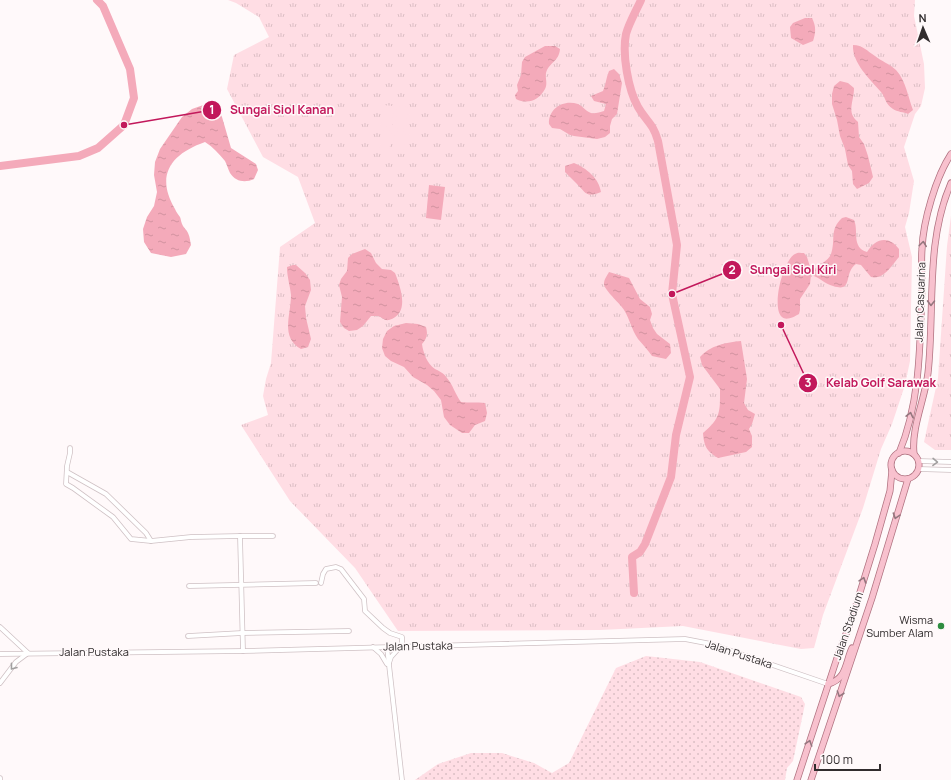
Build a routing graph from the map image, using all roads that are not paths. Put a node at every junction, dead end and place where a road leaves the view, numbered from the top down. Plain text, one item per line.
1 (951, 154) edge
2 (951, 183) edge
3 (70, 448) dead end
4 (899, 453) junction
5 (914, 454) junction
6 (919, 461) junction
7 (951, 462) edge
8 (919, 469) junction
9 (892, 470) junction
10 (951, 470) edge
11 (67, 472) junction
12 (908, 479) junction
13 (240, 536) junction
14 (273, 536) dead end
15 (151, 541) junction
16 (240, 584) junction
17 (189, 586) dead end
18 (0, 627) edge
19 (349, 631) dead end
20 (242, 633) junction
21 (860, 634) junction
22 (188, 636) dead end
23 (373, 647) junction
24 (387, 647) junction
25 (401, 647) junction
26 (243, 651) junction
27 (28, 653) junction
28 (0, 654) edge
29 (388, 666) junction
30 (0, 683) edge
31 (828, 684) junction
32 (402, 780) edge
33 (797, 780) edge
34 (811, 780) edge

4 -> 1 main road, Jalan Casuarina
2 -> 5 main road, Jalan Casuarina
3 - 11 street
4 - 5 main road
4 - 9 main road
5 - 6 main road
6 -> 7 street
6 - 8 main road
8 - 10 street
8 - 12 main road
9 - 12 main road
31 -> 9 main road, Jalan Stadium
11 - 15 street
11 - 15 street
12 -> 21 main road, Jalan Stadium
13 - 14 street
13 - 15 street
13 - 16 street
16 - 17 street
16 - 20 street
16 - 25 street
18 - 27 street
19 - 20 street
20 - 22 street
20 - 26 street
21 - 31 main road
21 -> 34 main road, Jalan Stadium
23 - 24 street, Jalan Pustaka
23 - 26 street, Jalan Pustaka
23 - 29 street
24 - 25 street, Jalan Pustaka
24 - 29 street
25 - 29 street
25 - 31 street, Jalan Pustaka
26 - 27 street, Jalan Pustaka
27 - 28 street, Jalan Pustaka
27 -> 30 street
29 - 32 street
33 -> 31 main road, Jalan Stadium

